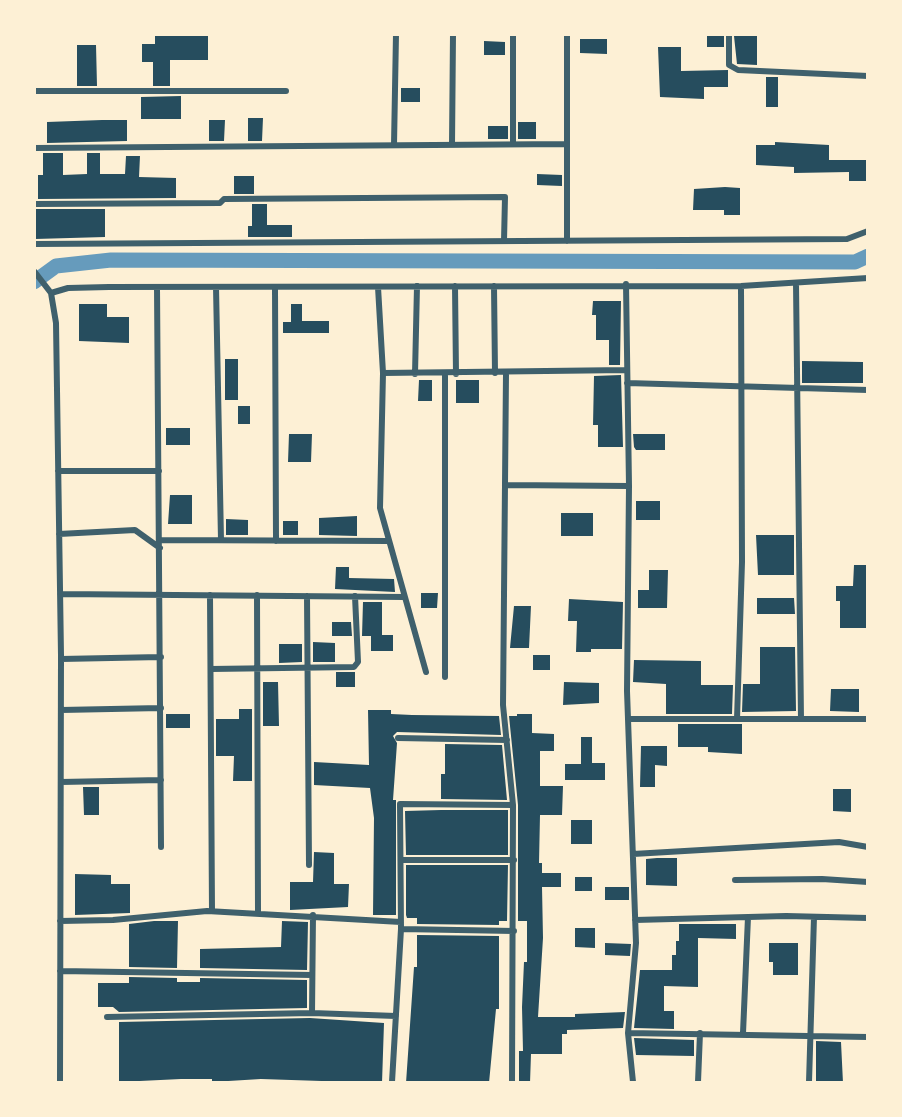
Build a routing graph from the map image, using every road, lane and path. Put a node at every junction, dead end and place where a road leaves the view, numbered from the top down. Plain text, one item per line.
1 (396, 34) edge
2 (453, 34) edge
3 (513, 34) edge
4 (729, 34) edge
5 (568, 35) edge
6 (867, 76) edge
7 (34, 91) edge
8 (286, 91) dead end
9 (513, 144) junction
10 (567, 144) junction
11 (394, 145) junction
12 (452, 145) junction
13 (34, 148) edge
14 (34, 204) edge
15 (867, 231) edge
16 (504, 241) junction
17 (567, 241) junction
18 (34, 244) edge
19 (34, 271) edge
20 (867, 278) edge
21 (796, 282) junction
22 (626, 284) junction
23 (417, 286) junction
24 (455, 286) junction
25 (494, 286) junction
26 (741, 286) junction
27 (157, 287) junction
28 (216, 287) junction
29 (275, 287) junction
30 (378, 287) junction
31 (49, 290) junction
32 (627, 370) junction
33 (383, 373) junction
34 (495, 373) junction
35 (506, 373) junction
36 (416, 374) junction
37 (445, 374) junction
38 (456, 374) junction
39 (627, 383) junction
40 (743, 388) junction
41 (796, 388) junction
42 (867, 390) edge
43 (58, 471) junction
44 (159, 471) junction
45 (505, 485) junction
46 (629, 486) junction
47 (59, 534) junction
48 (160, 540) junction
49 (221, 540) junction
50 (276, 541) junction
51 (389, 541) junction
52 (160, 548) junction
53 (60, 594) junction
54 (161, 594) junction
55 (210, 595) junction
56 (257, 595) junction
57 (307, 596) junction
58 (355, 596) junction
59 (404, 597) junction
60 (161, 657) junction
61 (61, 659) junction
62 (211, 669) junction
63 (307, 669) junction
64 (257, 670) junction
65 (426, 672) dead end
66 (446, 677) dead end
67 (161, 708) junction
68 (61, 710) junction
69 (628, 719) junction
70 (736, 719) junction
71 (801, 719) junction
72 (867, 719) edge
73 (398, 738) dead end
74 (507, 740) junction
75 (161, 780) junction
76 (61, 782) junction
77 (513, 805) junction
78 (161, 847) dead end
79 (867, 847) edge
80 (633, 854) junction
81 (401, 860) junction
82 (514, 860) junction
83 (309, 865) dead end
84 (735, 880) dead end
85 (867, 882) edge
86 (212, 911) junction
87 (258, 913) junction
88 (313, 915) junction
89 (748, 917) junction
90 (814, 917) junction
91 (867, 918) edge
92 (60, 921) junction
93 (635, 921) junction
94 (401, 922) junction
95 (401, 929) junction
96 (514, 931) junction
97 (60, 971) junction
98 (312, 975) junction
99 (312, 1013) junction
100 (396, 1016) junction
101 (107, 1017) dead end
102 (628, 1033) junction
103 (700, 1033) junction
104 (743, 1033) junction
105 (812, 1034) junction
106 (867, 1036) edge
107 (60, 1083) edge
108 (392, 1083) edge
109 (512, 1083) edge
110 (633, 1083) edge
111 (698, 1083) edge
112 (810, 1083) edge

1 - 11 street
2 - 12 street
3 - 9 street
4 - 6 street
5 - 10 street
7 - 8 street
9 - 10 street
9 - 12 street
10 - 17 street
11 - 12 street
11 - 13 street
14 - 16 street
15 - 17 street
16 - 17 street
16 - 18 street
19 - 31 street
20 - 21 street
21 - 26 street
21 - 41 street
22 - 25 street
22 - 26 street
22 - 32 street
23 - 24 street
23 - 30 street
23 - 36 street
24 - 25 street
24 - 38 street
25 - 34 street
26 - 40 street
27 - 28 street
27 - 31 street
27 - 44 street
28 - 29 street
28 - 49 street
29 - 30 street
29 - 50 street
30 - 33 street
31 - 43 street
32 - 35 street
32 - 39 street
33 - 36 street
33 - 51 street
34 - 35 street
34 - 38 street
35 - 45 street
36 - 37 street
37 - 38 street
37 - 66 street
39 - 40 street
39 - 46 street
40 - 41 street
40 - 70 street
41 - 42 street
41 - 71 street
43 - 44 street
43 - 47 street
44 - 48 street
45 - 46 street
45 - 74 street
46 - 69 street
47 - 52 street
47 - 53 street
48 - 49 street
48 - 52 street
49 - 50 street
50 - 51 street
51 - 59 street
52 - 54 street
53 - 54 street
53 - 61 street
54 - 55 street
54 - 60 street
55 - 56 street
55 - 62 street
56 - 57 street
56 - 64 street
57 - 58 street
57 - 63 street
58 - 59 street
58 - 63 street
59 - 65 street
60 - 61 street
60 - 67 street
61 - 68 street
62 - 64 street
62 - 86 street
63 - 64 street
63 - 83 street
64 - 87 street
67 - 68 street
67 - 75 street
68 - 76 street
69 - 70 street
69 - 80 street
70 - 71 street
71 - 72 street
73 - 74 street
74 - 77 street
75 - 76 street
75 - 78 street
76 - 92 street
77 - 81 street
77 - 82 street
79 - 80 street
80 - 93 street
81 - 82 street
81 - 94 street
82 - 96 street
84 - 85 street
86 - 87 street
86 - 92 street
87 - 88 street
88 - 94 street
88 - 98 street
89 - 90 street
89 - 93 street
89 - 104 street
90 - 91 street
90 - 105 street
92 - 97 street
93 - 102 street
94 - 95 street
95 - 96 street
95 - 100 street
96 - 109 street
97 - 98 street
97 - 107 street
98 - 99 street
99 - 100 street
99 - 101 street
100 - 108 street
102 - 103 street
102 - 110 street
103 - 104 street
103 - 111 street
104 - 105 street
105 - 106 street
105 - 112 street

